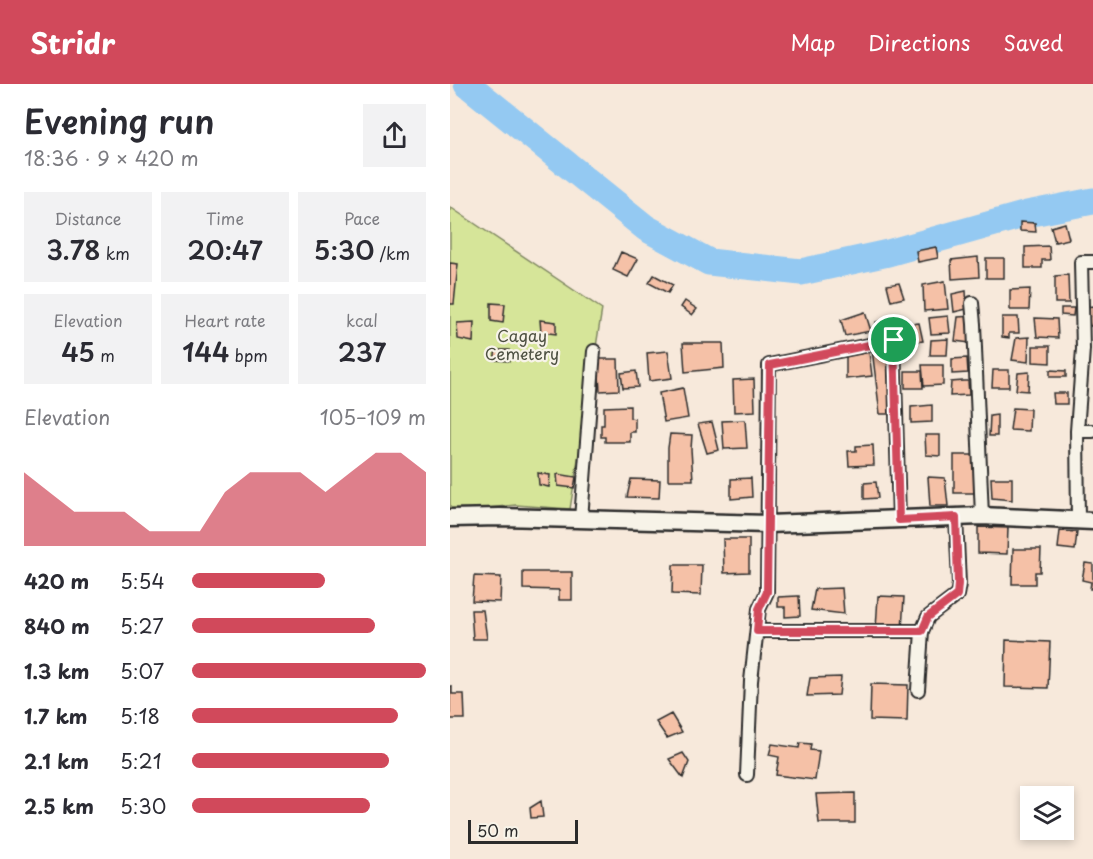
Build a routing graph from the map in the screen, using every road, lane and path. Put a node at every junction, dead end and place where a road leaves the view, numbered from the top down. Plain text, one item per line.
1 (1093, 262) edge
2 (972, 303) dead end
3 (1088, 349) edge
4 (594, 351) dead end
5 (1077, 430) junction
6 (1093, 431) edge
7 (982, 516) junction
8 (956, 517) junction
9 (450, 518) edge
10 (581, 519) junction
11 (899, 520) junction
12 (1085, 520) edge
13 (768, 524) junction
14 (757, 631) junction
15 (922, 631) junction
16 (918, 690) dead end
17 (747, 775) dead end

1 - 3 street
2 - 7 street
3 - 5 street
4 - 10 street
5 - 6 street
5 - 12 street
7 - 8 street
7 - 12 street
8 - 11 street
8 - 15 street
9 - 10 street
10 - 13 street
11 - 13 street
11 - 13 street
13 - 14 street
14 - 15 street
14 - 17 street
15 - 16 street

